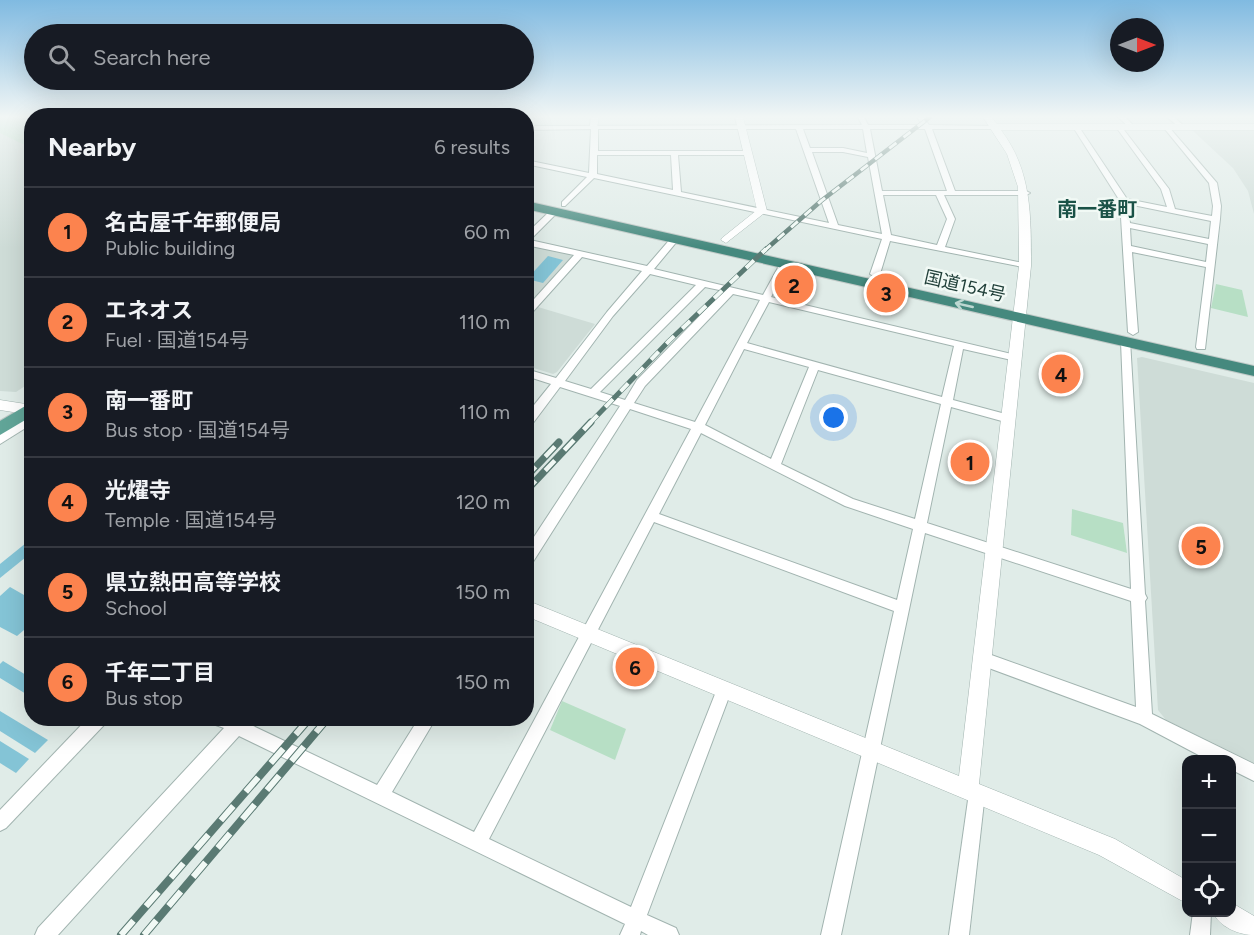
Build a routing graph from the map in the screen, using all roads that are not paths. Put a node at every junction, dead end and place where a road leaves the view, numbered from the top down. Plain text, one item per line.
1 (594, 161) edge
2 (675, 161) edge
3 (750, 161) edge
4 (811, 161) edge
5 (873, 161) edge
6 (940, 161) edge
7 (1016, 161) edge
8 (1098, 161) edge
9 (1144, 161) edge
10 (1194, 161) edge
11 (534, 164) edge
12 (593, 175) junction
13 (677, 193) junction
14 (879, 193) junction
15 (939, 193) junction
16 (952, 193) junction
17 (1026, 194) junction
18 (534, 197) edge
19 (1124, 201) junction
20 (534, 206) edge
21 (560, 208) junction
22 (762, 211) junction
23 (1172, 211) junction
24 (1216, 219) junction
25 (1125, 225) junction
26 (835, 227) junction
27 (534, 232) edge
28 (887, 238) junction
29 (675, 239) junction
30 (726, 240) junction
31 (534, 242) edge
32 (1213, 242) junction
33 (940, 248) junction
34 (1127, 248) junction
35 (580, 254) junction
36 (784, 264) junction
37 (1210, 265) junction
38 (1025, 266) junction
39 (647, 269) junction
40 (875, 274) junction
41 (703, 283) junction
42 (731, 290) junction
43 (766, 298) junction
44 (534, 305) edge
45 (1021, 313) junction
46 (1130, 337) junction
47 (741, 345) junction
48 (959, 345) junction
49 (1201, 347) junction
50 (1016, 358) junction
51 (1254, 359) edge
52 (815, 365) junction
53 (1254, 371) edge
54 (534, 374) edge
55 (558, 382) junction
56 (593, 393) junction
57 (947, 402) junction
58 (626, 403) junction
59 (21, 408) edge
60 (534, 414) edge
61 (1009, 419) junction
62 (698, 427) junction
63 (0, 429) edge
64 (0, 440) edge
65 (775, 464) junction
66 (651, 516) junction
67 (920, 526) junction
68 (534, 548) edge
69 (995, 550) junction
70 (1140, 598) junction
71 (902, 608) junction
72 (534, 611) edge
73 (589, 634) junction
74 (983, 658) junction
75 (724, 689) junction
76 (1144, 718) junction
77 (91, 726) edge
78 (237, 726) edge
79 (246, 726) edge
80 (423, 726) edge
81 (872, 750) junction
82 (1218, 755) edge
83 (1236, 764) edge
84 (1254, 773) edge
85 (973, 791) junction
86 (380, 796) junction
87 (0, 822) edge
88 (478, 843) junction
89 (1182, 890) edge
90 (1202, 917) edge
91 (1233, 917) edge
92 (633, 927) edge
93 (1254, 929) edge
94 (45, 935) edge
95 (669, 935) edge
96 (831, 935) edge
97 (959, 935) edge
98 (1200, 935) edge

1 - 12 street
2 - 13 street
3 - 22 street
4 - 26 street
5 - 14 street
6 - 16 street
7 - 17 street
8 - 19 street
9 - 23 street
10 - 24 street
11 - 12 street
12 - 13 street
12 - 21 street
13 - 22 street
14 - 15 street
14 - 28 street
15 - 16 street
15 - 33 street
16 - 17 street
17 - 38 street
18 - 21 highway, 国道154号
19 - 23 street
19 - 25 street
20 - 21 highway, 国道154号
21 - 27 street
21 - 29 highway, 国道154号
21 - 30 highway, 国道154号
22 - 26 street
22 - 30 street
23 - 24 street
24 - 32 street
25 - 32 street
25 - 34 street
26 - 28 street
28 - 33 street
28 - 40 street
29 - 36 highway, 国道154号
29 - 39 street
30 - 40 highway, 国道154号
31 - 35 street
32 - 37 street
33 - 38 street
34 - 37 street
34 - 46 street
35 - 39 street
35 - 44 street
36 - 43 street
45 -> 36 highway, 国道154号
37 - 49 street
38 - 45 street
39 - 41 street
39 - 55 street
40 - 45 highway, 国道154号
41 - 42 street
41 - 56 street
42 - 43 street
42 - 58 street
43 - 47 street
43 - 48 street
45 - 46 highway, 国道154号
45 - 50 street
46 - 49 highway, 国道154号
46 - 53 highway, 国道154号
46 - 70 street
47 - 52 street
47 - 62 street
48 - 50 street
48 - 57 street
49 - 51 highway, 国道154号
50 - 61 street
52 - 57 street
52 - 65 street
54 - 55 street
55 - 56 street
55 - 60 street
56 - 58 street
57 - 61 street
57 - 67 street
58 - 62 street
58 - 68 street
59 - 63 main road
59 - 64 street
61 - 69 street
62 - 65 street
62 - 66 street
65 - 67 street
66 - 71 street
66 - 73 street
67 - 69 street
67 - 71 street
69 - 70 street
69 - 74 street
70 - 76 street
71 - 81 street
72 - 73 street
73 - 75 street
73 - 88 street
74 - 76 street
74 - 85 street
75 - 81 street
75 - 92 street
76 - 82 street
77 - 87 street
78 - 94 street
79 - 86 street
80 - 86 street
81 - 85 street
81 - 96 street
83 - 84 street
85 - 89 street
85 - 97 street
86 - 88 street
88 - 92 street
90 - 98 street
91 - 93 street
92 - 95 street

